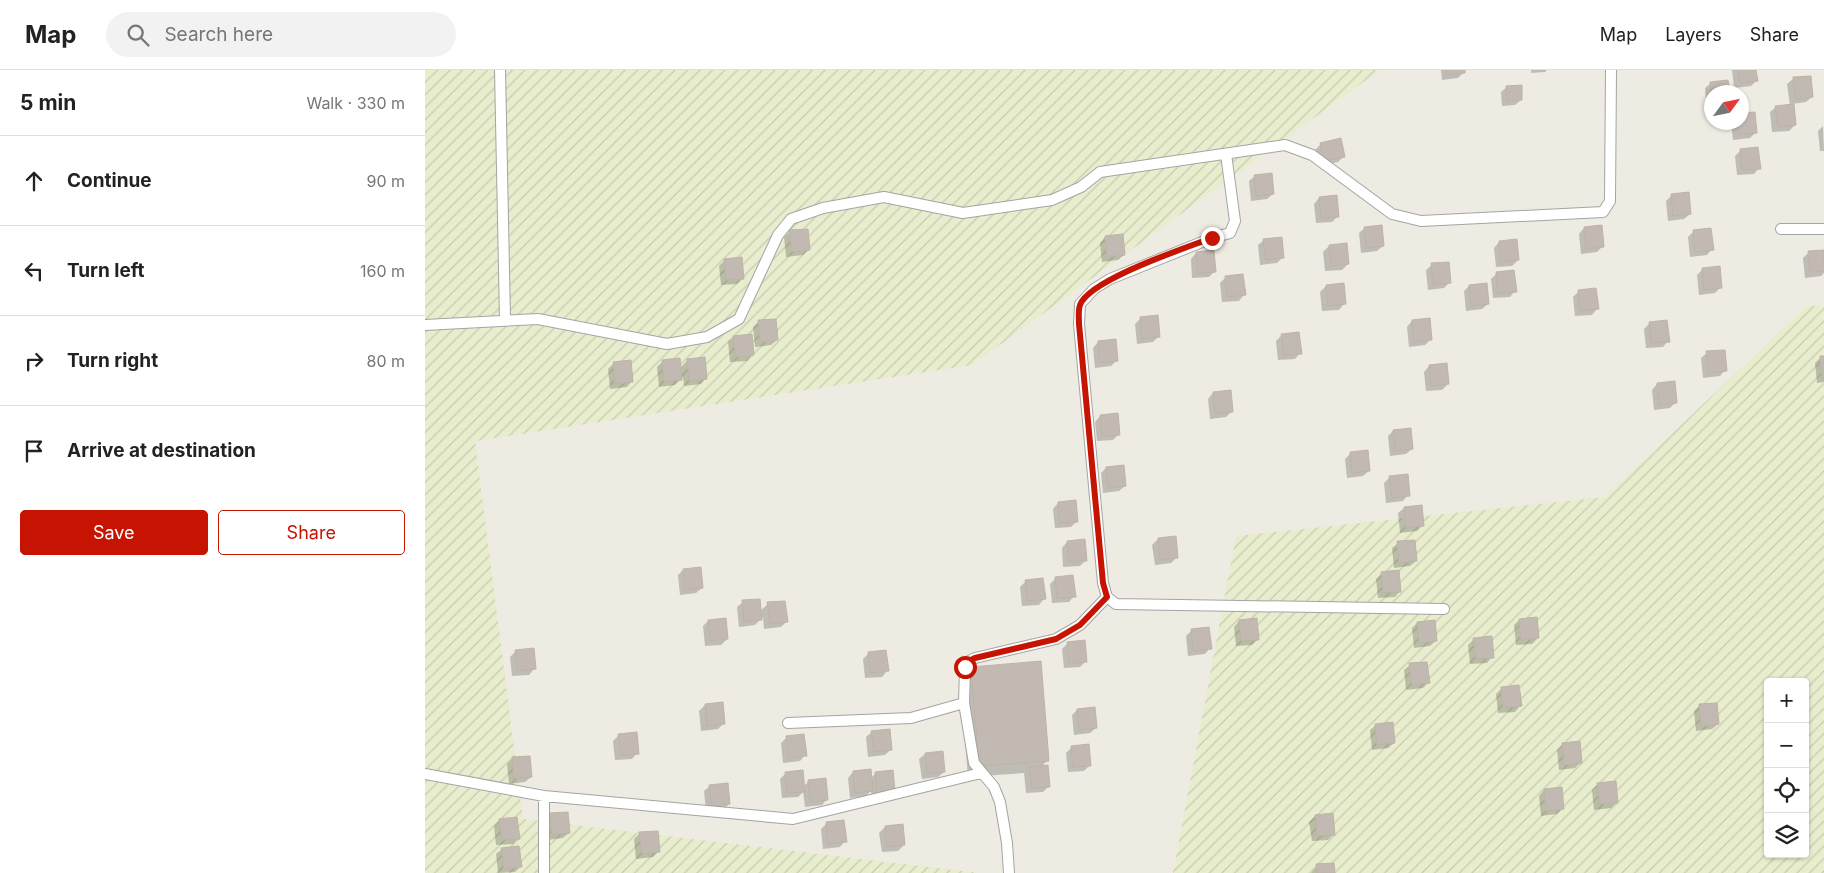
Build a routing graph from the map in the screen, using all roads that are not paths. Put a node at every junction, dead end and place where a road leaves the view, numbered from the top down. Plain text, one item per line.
1 (500, 70) edge
2 (1611, 70) edge
3 (1226, 154) junction
4 (1781, 229) dead end
5 (1824, 229) edge
6 (505, 320) junction
7 (425, 324) edge
8 (1107, 597) junction
9 (1444, 608) dead end
10 (964, 702) junction
11 (788, 723) dead end
12 (981, 773) junction
13 (425, 774) edge
14 (543, 796) junction
15 (544, 873) edge
16 (1009, 873) edge

1 - 6 street
2 - 3 street
3 - 6 street
3 - 8 street
4 - 5 street
6 - 7 street
8 - 9 street
8 - 10 street
10 - 11 street
10 - 12 street
12 - 14 street
12 - 16 street
13 - 14 street
14 - 15 street

